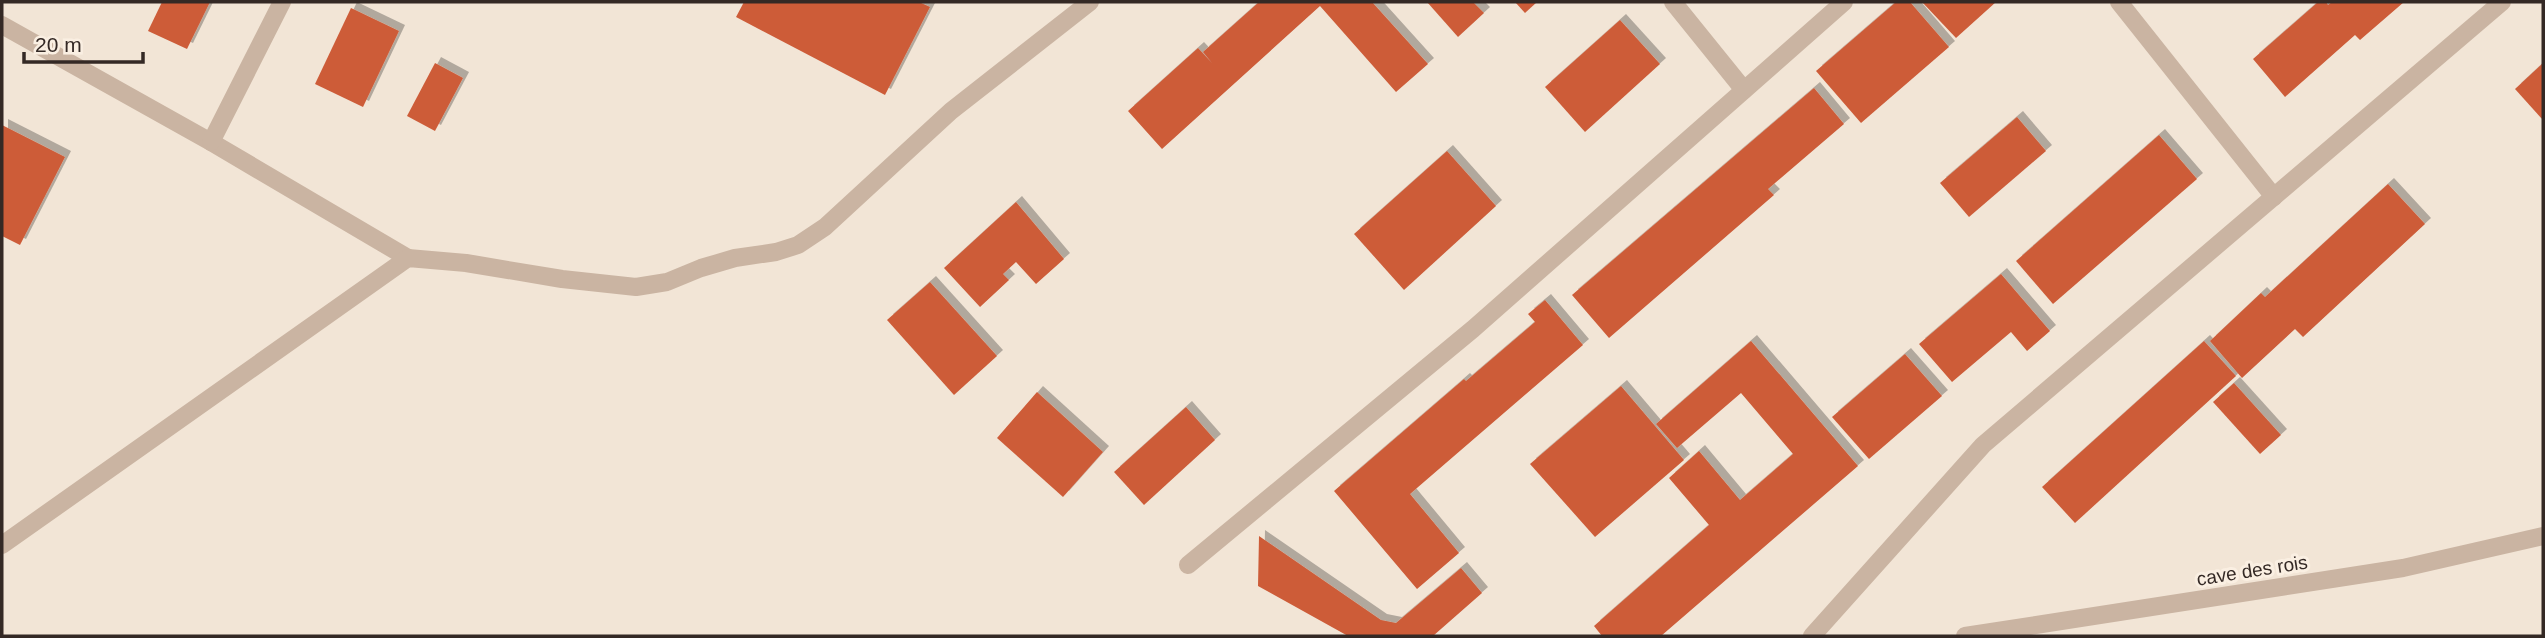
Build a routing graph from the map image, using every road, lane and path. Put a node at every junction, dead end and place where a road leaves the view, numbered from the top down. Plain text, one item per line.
1 (282, 2) edge
2 (1090, 2) edge
3 (1673, 2) edge
4 (1844, 2) edge
5 (2119, 2) edge
6 (2502, 2) edge
7 (2, 26) edge
8 (1744, 90) junction
9 (211, 142) junction
10 (2274, 197) junction
11 (408, 258) junction
12 (2543, 537) edge
13 (2, 545) edge
14 (1188, 565) dead end
15 (1812, 636) edge
16 (1965, 636) edge

1 - 9 street
2 - 11 street
3 - 8 street
4 - 8 street
5 - 10 street
6 - 10 street
7 - 9 street
8 - 14 street
9 - 11 street
10 - 15 street
11 - 13 street
12 - 16 street, cave des rois

